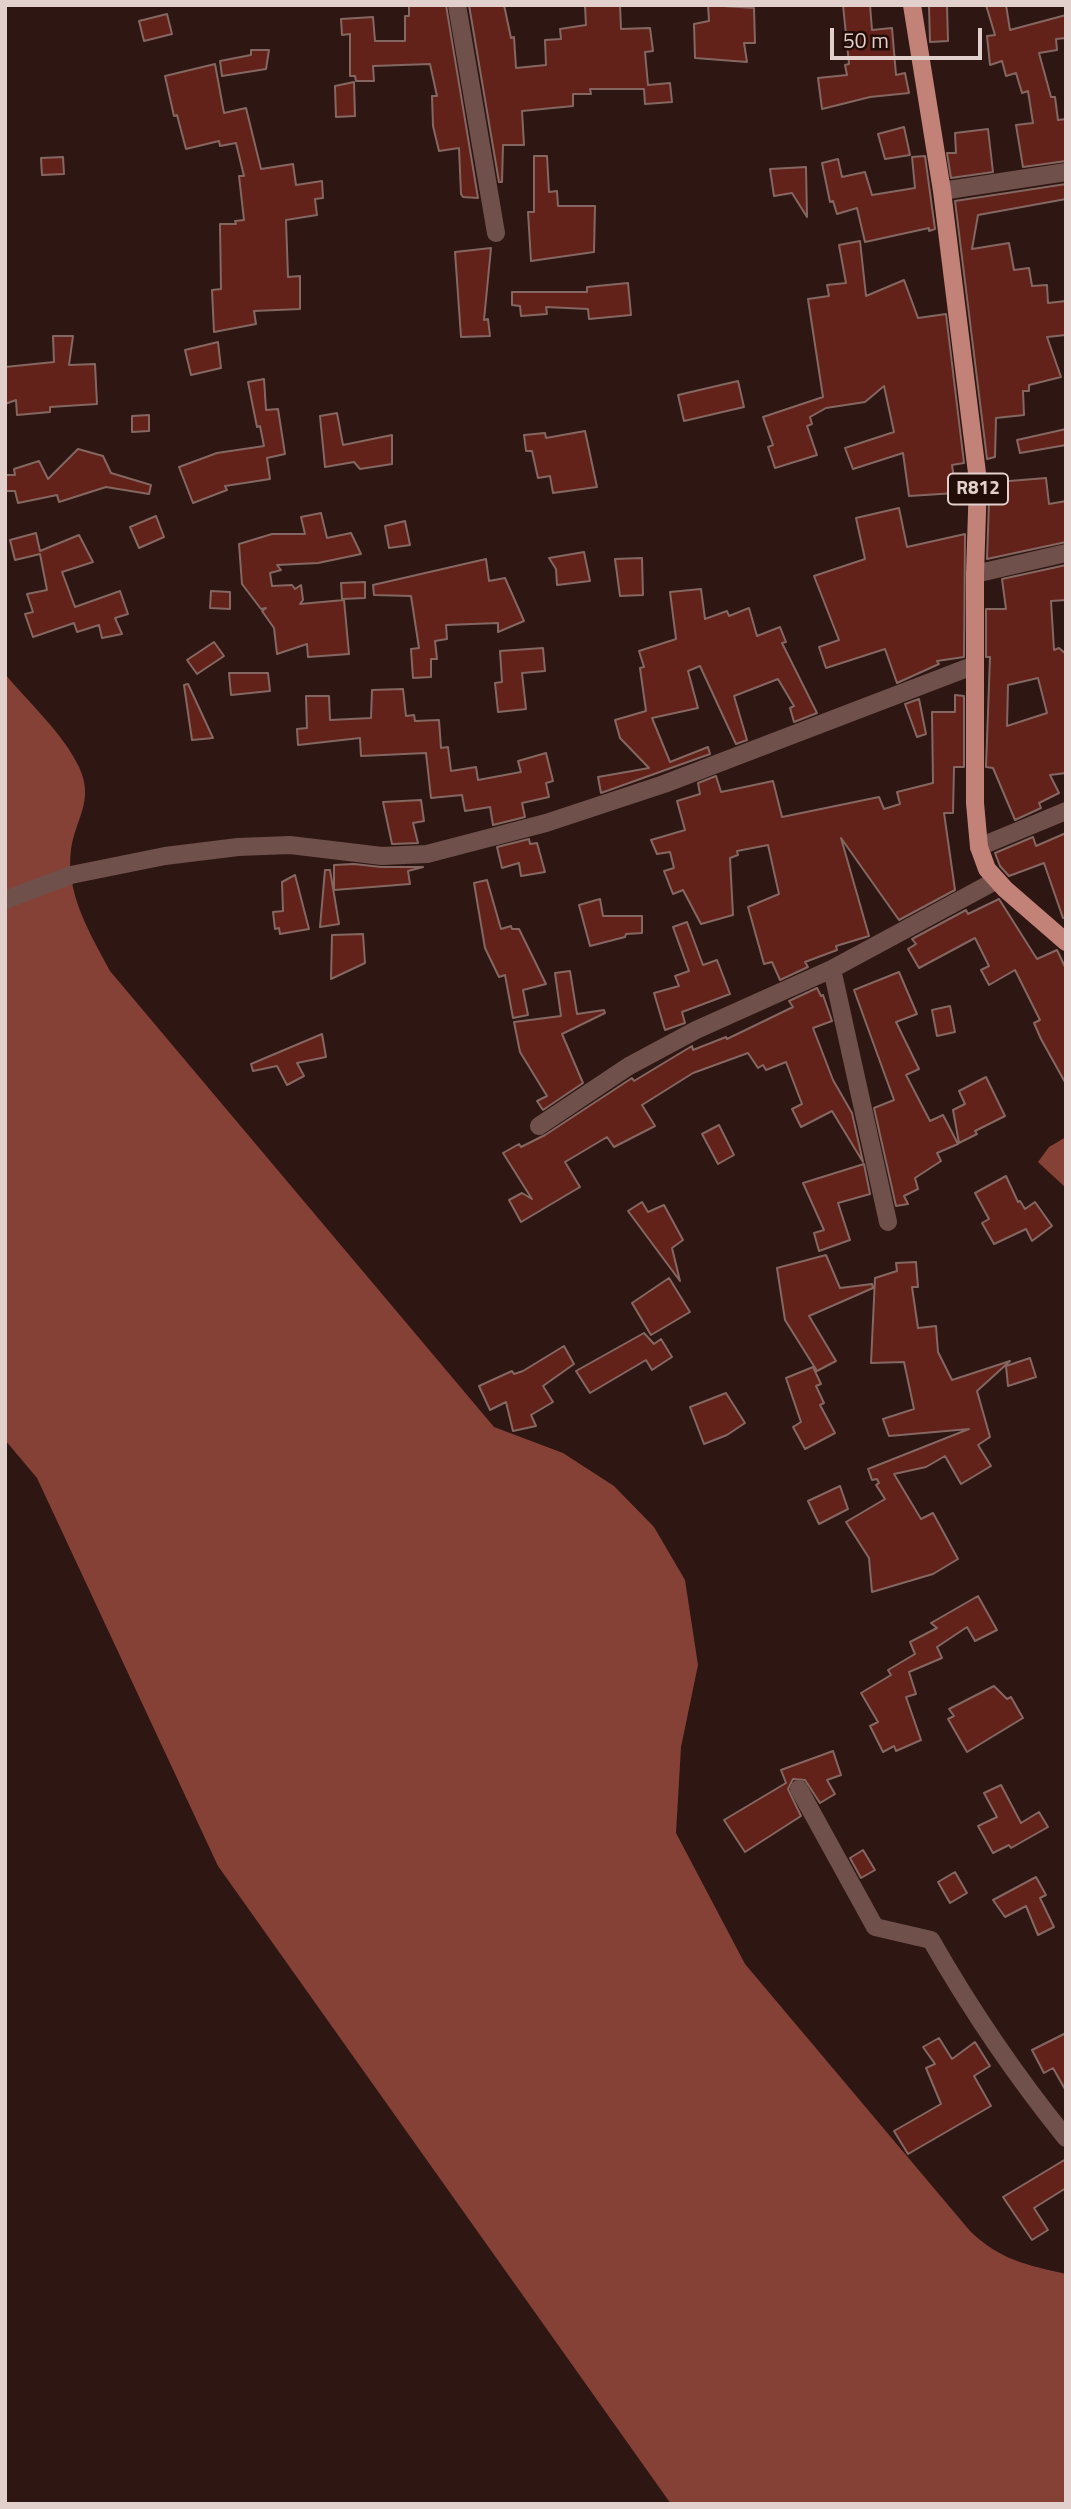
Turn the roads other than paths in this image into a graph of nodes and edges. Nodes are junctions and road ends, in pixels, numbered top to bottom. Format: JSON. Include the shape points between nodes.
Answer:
{"nodes":[{"id":1,"x":457,"y":5,"type":"edge"},
{"id":2,"x":912,"y":5,"type":"edge"},
{"id":3,"x":1066,"y":172,"type":"edge"},
{"id":4,"x":942,"y":191,"type":"junction"},
{"id":5,"x":496,"y":233,"type":"dead end"},
{"id":6,"x":1066,"y":553,"type":"edge"},
{"id":7,"x":975,"y":574,"type":"junction"},
{"id":8,"x":975,"y":665,"type":"junction"},
{"id":9,"x":1066,"y":811,"type":"edge"},
{"id":10,"x":979,"y":847,"type":"junction"},
{"id":11,"x":997,"y":880,"type":"junction"},
{"id":12,"x":5,"y":900,"type":"edge"},
{"id":13,"x":1066,"y":942,"type":"edge"},
{"id":14,"x":832,"y":969,"type":"junction"},
{"id":15,"x":539,"y":1126,"type":"dead end"},
{"id":16,"x":888,"y":1222,"type":"dead end"},
{"id":17,"x":799,"y":1789,"type":"dead end"},
{"id":18,"x":1066,"y":2138,"type":"edge"}],
"edges":[{"from":1,"to":5,"type":"street"},
{"from":2,"to":4,"type":"main road","number":"R812"},
{"from":3,"to":4,"type":"street"},
{"from":4,"to":7,"type":"main road","number":"R812","via":[[978,481]]},
{"from":6,"to":7,"type":"street"},
{"from":7,"to":8,"type":"main road","number":"R812"},
{"from":8,"to":10,"type":"main road","number":"R812"},
{"from":8,"to":12,"type":"street","via":[[664,784],[545,824],[427,854],[382,856],[290,845],[238,847],[71,875]]},
{"from":9,"to":10,"type":"street"},
{"from":10,"to":11,"type":"main road","number":"R812","via":[[987,869]]},
{"from":11,"to":13,"type":"main road","number":"R812"},
{"from":11,"to":14,"type":"street"},
{"from":14,"to":15,"type":"street","via":[[696,1030],[629,1066]]},
{"from":14,"to":16,"type":"street"},
{"from":17,"to":18,"type":"street","via":[[875,1927],[931,1940],[1019,2080]]}]}
